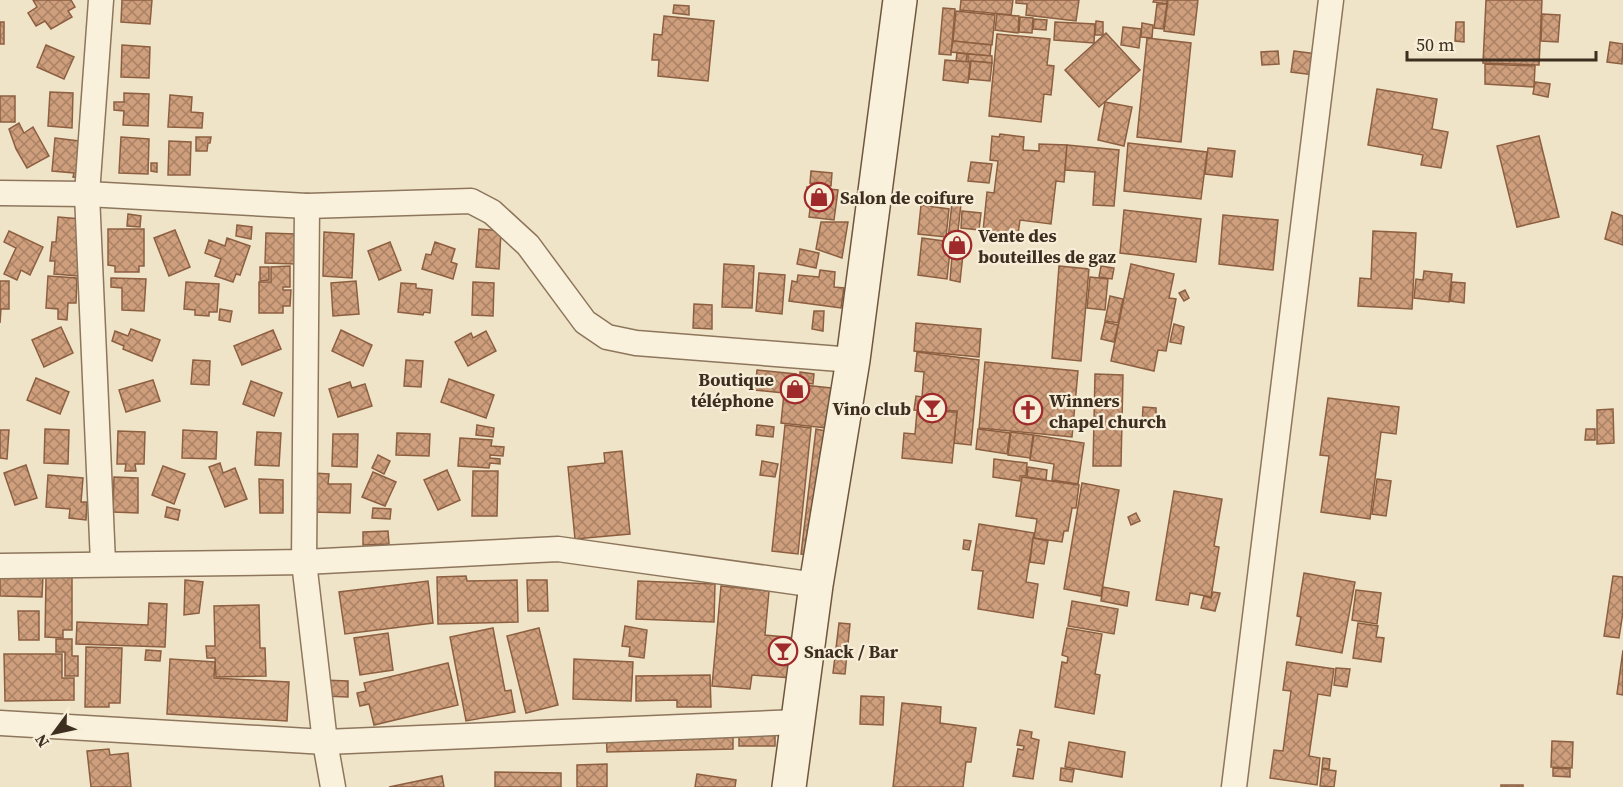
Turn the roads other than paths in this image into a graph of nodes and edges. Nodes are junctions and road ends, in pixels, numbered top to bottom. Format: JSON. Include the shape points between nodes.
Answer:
{"nodes":[{"id":1,"x":101,"y":0,"type":"edge"},
{"id":2,"x":900,"y":0,"type":"edge"},
{"id":3,"x":1331,"y":0,"type":"edge"},
{"id":4,"x":0,"y":193,"type":"edge"},
{"id":5,"x":87,"y":194,"type":"junction"},
{"id":6,"x":307,"y":206,"type":"junction"},
{"id":7,"x":853,"y":360,"type":"junction"},
{"id":8,"x":304,"y":562,"type":"junction"},
{"id":9,"x":103,"y":563,"type":"junction"},
{"id":10,"x":0,"y":566,"type":"edge"},
{"id":11,"x":816,"y":585,"type":"junction"},
{"id":12,"x":797,"y":722,"type":"junction"},
{"id":13,"x":0,"y":723,"type":"edge"},
{"id":14,"x":325,"y":742,"type":"junction"},
{"id":15,"x":333,"y":787,"type":"edge"},
{"id":16,"x":789,"y":787,"type":"edge"},
{"id":17,"x":1234,"y":787,"type":"edge"}],
"edges":[{"from":1,"to":5,"type":"street"},
{"from":2,"to":7,"type":"street"},
{"from":3,"to":17,"type":"street"},
{"from":4,"to":5,"type":"street"},
{"from":5,"to":6,"type":"street"},
{"from":5,"to":9,"type":"street"},
{"from":6,"to":7,"type":"street","via":[[471,201],[492,212],[528,245],[585,322],[607,337],[636,343]]},
{"from":6,"to":8,"type":"street"},
{"from":7,"to":11,"type":"street"},
{"from":8,"to":9,"type":"street"},
{"from":8,"to":11,"type":"street","via":[[558,549]]},
{"from":8,"to":14,"type":"street"},
{"from":9,"to":10,"type":"street"},
{"from":11,"to":12,"type":"street"},
{"from":12,"to":14,"type":"street"},
{"from":12,"to":16,"type":"street"},
{"from":13,"to":14,"type":"street"},
{"from":14,"to":15,"type":"street"}]}
